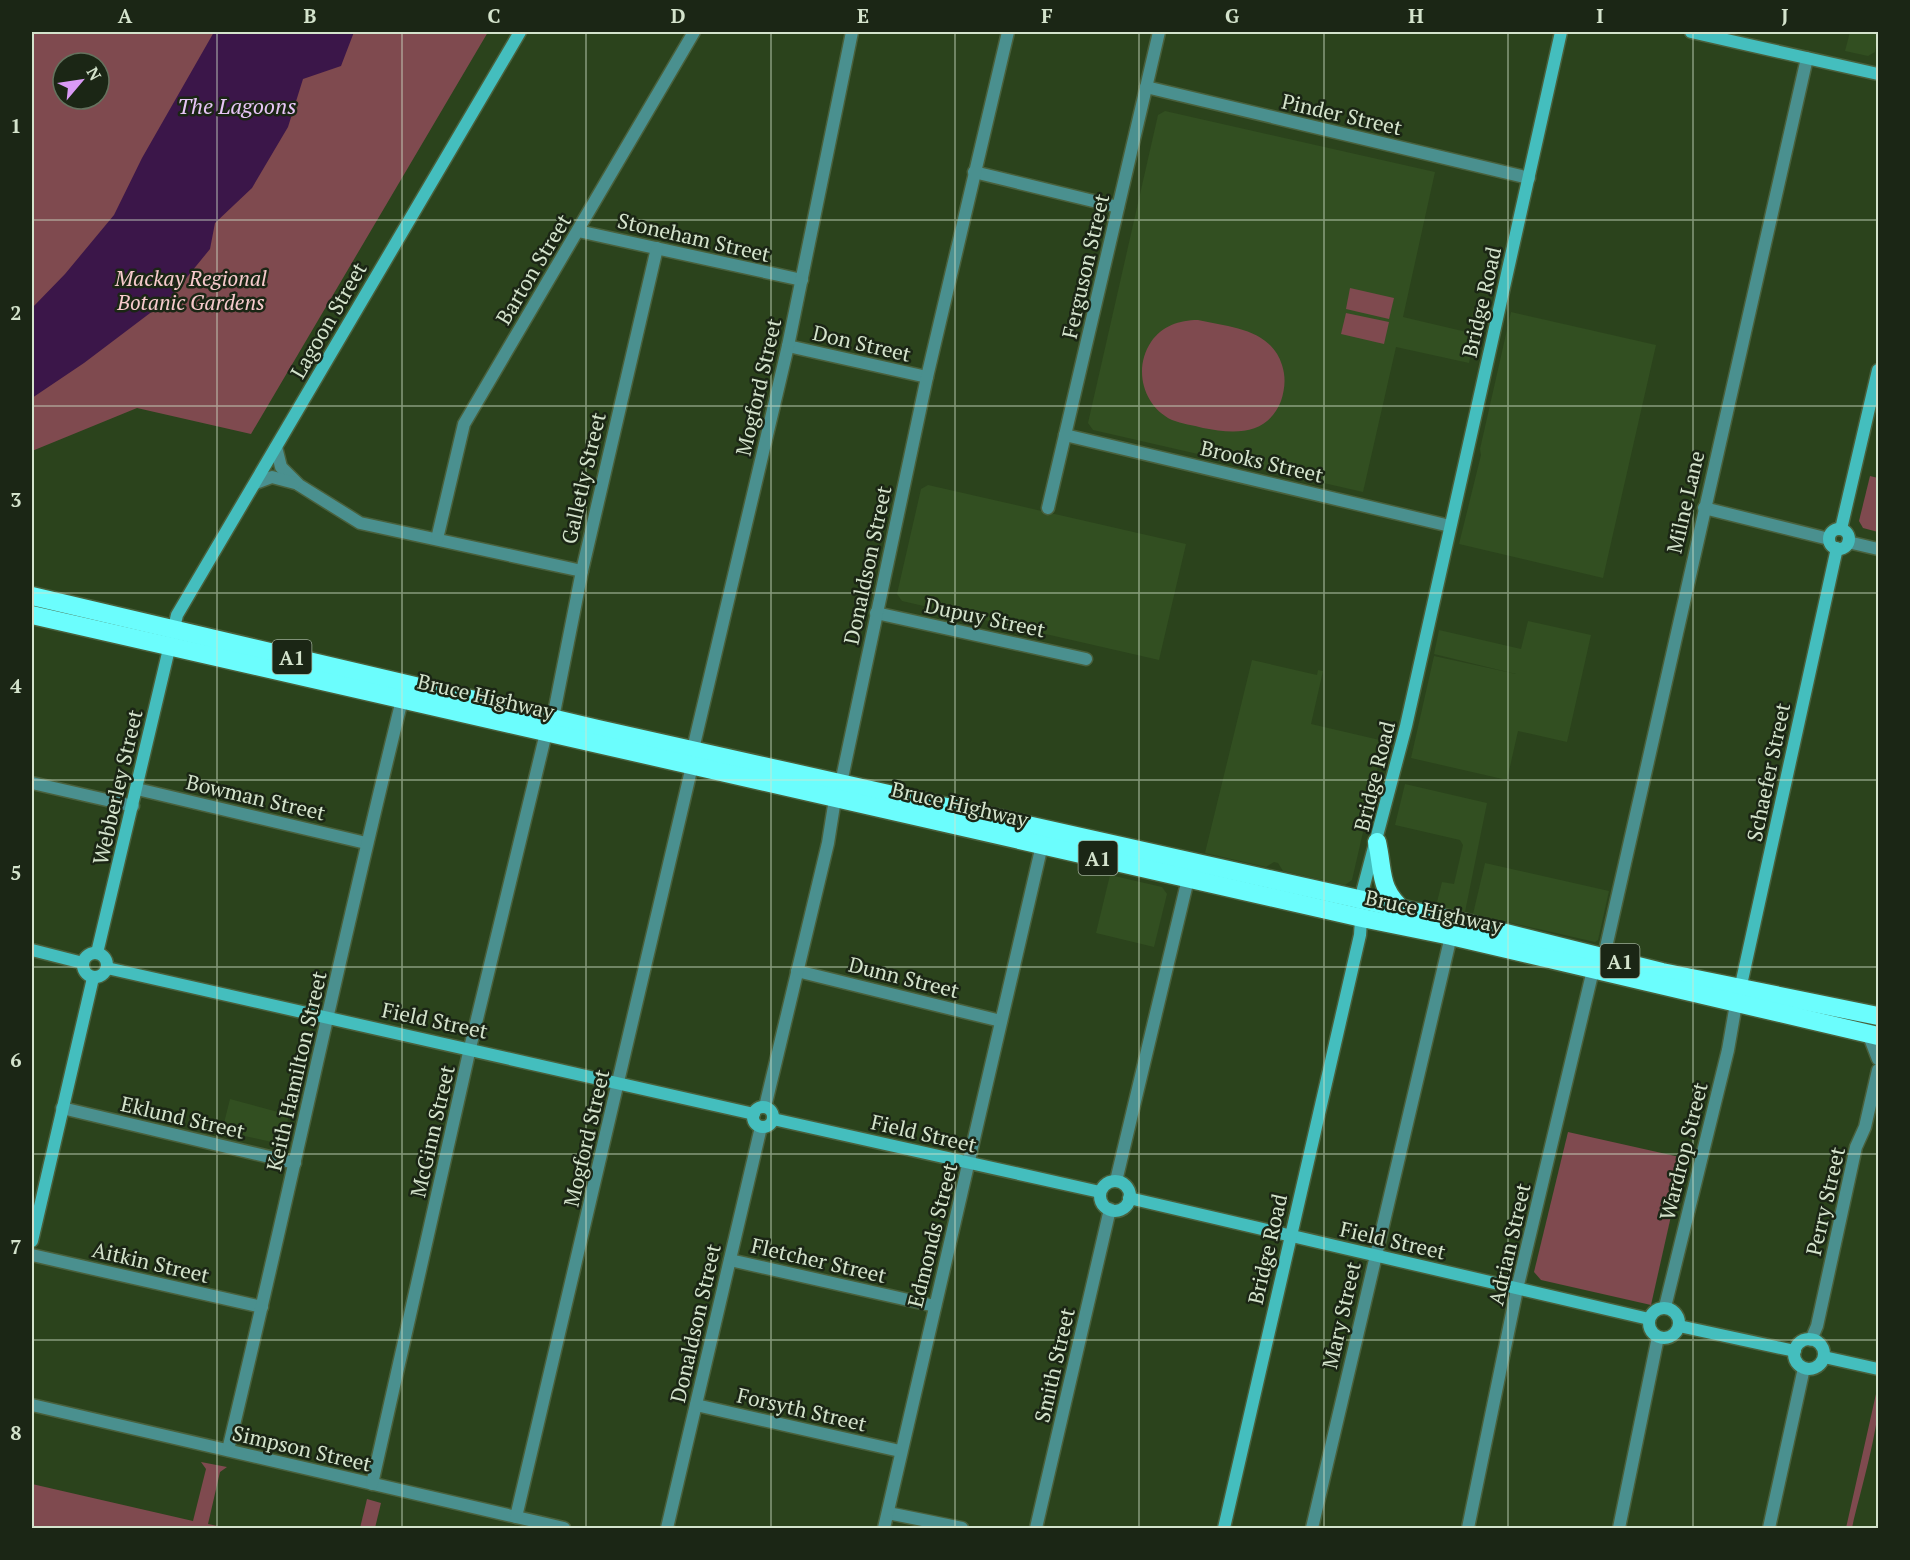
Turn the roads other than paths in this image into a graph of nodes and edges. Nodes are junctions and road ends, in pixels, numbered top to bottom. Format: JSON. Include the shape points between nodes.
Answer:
{"nodes":[{"id":1,"x":520,"y":32,"type":"edge"},
{"id":2,"x":694,"y":32,"type":"edge"},
{"id":3,"x":852,"y":32,"type":"edge"},
{"id":4,"x":1008,"y":32,"type":"edge"},
{"id":5,"x":1159,"y":32,"type":"edge"},
{"id":6,"x":1561,"y":32,"type":"edge"},
{"id":7,"x":1691,"y":32,"type":"edge"},
{"id":8,"x":1807,"y":58,"type":"junction"},
{"id":9,"x":1878,"y":74,"type":"edge"},
{"id":10,"x":1146,"y":87,"type":"junction"},
{"id":11,"x":974,"y":172,"type":"junction"},
{"id":12,"x":1529,"y":178,"type":"junction"},
{"id":13,"x":1118,"y":207,"type":"junction"},
{"id":14,"x":578,"y":231,"type":"junction"},
{"id":15,"x":657,"y":248,"type":"junction"},
{"id":16,"x":802,"y":280,"type":"junction"},
{"id":17,"x":788,"y":346,"type":"junction"},
{"id":18,"x":1878,"y":370,"type":"edge"},
{"id":19,"x":927,"y":377,"type":"junction"},
{"id":20,"x":1065,"y":435,"type":"junction"},
{"id":21,"x":276,"y":447,"type":"junction"},
{"id":22,"x":256,"y":483,"type":"junction"},
{"id":23,"x":299,"y":485,"type":"junction"},
{"id":24,"x":1048,"y":508,"type":"dead end"},
{"id":25,"x":1704,"y":508,"type":"junction"},
{"id":26,"x":1450,"y":526,"type":"junction"},
{"id":27,"x":437,"y":539,"type":"junction"},
{"id":28,"x":1838,"y":543,"type":"junction"},
{"id":29,"x":1878,"y":549,"type":"edge"},
{"id":30,"x":582,"y":571,"type":"junction"},
{"id":31,"x":32,"y":596,"type":"edge"},
{"id":32,"x":876,"y":613,"type":"junction"},
{"id":33,"x":32,"y":615,"type":"edge"},
{"id":34,"x":172,"y":628,"type":"junction"},
{"id":35,"x":168,"y":647,"type":"junction"},
{"id":36,"x":1086,"y":658,"type":"dead end"},
{"id":37,"x":402,"y":700,"type":"junction"},
{"id":38,"x":550,"y":725,"type":"junction"},
{"id":39,"x":693,"y":758,"type":"junction"},
{"id":40,"x":32,"y":783,"type":"edge"},
{"id":41,"x":137,"y":789,"type":"junction"},
{"id":42,"x":838,"y":791,"type":"junction"},
{"id":43,"x":133,"y":806,"type":"junction"},
{"id":44,"x":366,"y":843,"type":"junction"},
{"id":45,"x":1377,"y":843,"type":"junction"},
{"id":46,"x":1042,"y":845,"type":"junction"},
{"id":47,"x":1188,"y":879,"type":"junction"},
{"id":48,"x":1362,"y":910,"type":"junction"},
{"id":49,"x":1406,"y":912,"type":"junction"},
{"id":50,"x":1451,"y":936,"type":"junction"},
{"id":51,"x":32,"y":950,"type":"edge"},
{"id":52,"x":97,"y":953,"type":"junction"},
{"id":53,"x":83,"y":963,"type":"junction"},
{"id":54,"x":1599,"y":963,"type":"junction"},
{"id":55,"x":107,"y":968,"type":"junction"},
{"id":56,"x":797,"y":971,"type":"junction"},
{"id":57,"x":93,"y":978,"type":"junction"},
{"id":58,"x":1738,"y":996,"type":"junction"},
{"id":59,"x":1878,"y":1016,"type":"edge"},
{"id":60,"x":328,"y":1017,"type":"junction"},
{"id":61,"x":1000,"y":1022,"type":"junction"},
{"id":62,"x":1873,"y":1034,"type":"edge"},
{"id":63,"x":470,"y":1048,"type":"junction"},
{"id":64,"x":1878,"y":1059,"type":"edge"},
{"id":65,"x":1878,"y":1070,"type":"edge"},
{"id":66,"x":619,"y":1083,"type":"junction"},
{"id":67,"x":765,"y":1107,"type":"junction"},
{"id":68,"x":63,"y":1108,"type":"junction"},
{"id":69,"x":754,"y":1114,"type":"junction"},
{"id":70,"x":773,"y":1119,"type":"junction"},
{"id":71,"x":761,"y":1127,"type":"junction"},
{"id":72,"x":295,"y":1163,"type":"junction"},
{"id":73,"x":970,"y":1163,"type":"junction"},
{"id":74,"x":1116,"y":1181,"type":"junction"},
{"id":75,"x":1101,"y":1192,"type":"junction"},
{"id":76,"x":1129,"y":1198,"type":"junction"},
{"id":77,"x":1110,"y":1209,"type":"junction"},
{"id":78,"x":1290,"y":1236,"type":"junction"},
{"id":79,"x":32,"y":1241,"type":"edge"},
{"id":80,"x":32,"y":1255,"type":"edge"},
{"id":81,"x":1375,"y":1255,"type":"junction"},
{"id":82,"x":730,"y":1260,"type":"junction"},
{"id":83,"x":1517,"y":1289,"type":"junction"},
{"id":84,"x":935,"y":1306,"type":"junction"},
{"id":85,"x":262,"y":1307,"type":"junction"},
{"id":86,"x":1665,"y":1307,"type":"junction"},
{"id":87,"x":1649,"y":1319,"type":"junction"},
{"id":88,"x":1679,"y":1326,"type":"junction"},
{"id":89,"x":1658,"y":1338,"type":"junction"},
{"id":90,"x":1810,"y":1340,"type":"junction"},
{"id":91,"x":1795,"y":1351,"type":"junction"},
{"id":92,"x":1824,"y":1357,"type":"junction"},
{"id":93,"x":1804,"y":1368,"type":"junction"},
{"id":94,"x":1878,"y":1369,"type":"edge"},
{"id":95,"x":32,"y":1405,"type":"edge"},
{"id":96,"x":696,"y":1405,"type":"junction"},
{"id":97,"x":228,"y":1450,"type":"junction"},
{"id":98,"x":900,"y":1451,"type":"junction"},
{"id":99,"x":372,"y":1484,"type":"junction"},
{"id":100,"x":888,"y":1513,"type":"junction"},
{"id":101,"x":516,"y":1517,"type":"junction"},
{"id":102,"x":564,"y":1528,"type":"edge"},
{"id":103,"x":667,"y":1528,"type":"edge"},
{"id":104,"x":884,"y":1528,"type":"edge"},
{"id":105,"x":962,"y":1528,"type":"edge"},
{"id":106,"x":1036,"y":1528,"type":"edge"},
{"id":107,"x":1224,"y":1528,"type":"edge"},
{"id":108,"x":1312,"y":1528,"type":"edge"},
{"id":109,"x":1468,"y":1528,"type":"edge"},
{"id":110,"x":1619,"y":1528,"type":"edge"},
{"id":111,"x":1769,"y":1528,"type":"edge"}],
"edges":[{"from":1,"to":21,"type":"street","name":"Lagoon Street"},
{"from":2,"to":14,"type":"street","name":"Barton Street"},
{"from":3,"to":16,"type":"street","name":"Mogford Street"},
{"from":4,"to":11,"type":"street","name":"Donaldson Street"},
{"from":5,"to":10,"type":"street","name":"Ferguson Street"},
{"from":6,"to":12,"type":"street","name":"Bridge Road"},
{"from":7,"to":8,"type":"street"},
{"from":8,"to":9,"type":"street"},
{"from":8,"to":25,"type":"street","name":"Milne Lane"},
{"from":10,"to":12,"type":"street","name":"Pinder Street"},
{"from":10,"to":13,"type":"street","name":"Ferguson Street"},
{"from":11,"to":13,"type":"street"},
{"from":11,"to":19,"type":"street","name":"Donaldson Street"},
{"from":12,"to":26,"type":"street","name":"Bridge Road"},
{"from":13,"to":20,"type":"street","name":"Ferguson Street"},
{"from":14,"to":15,"type":"street","name":"Stoneham Street"},
{"from":14,"to":27,"type":"street","name":"Barton Street","via":[[464,424]]},
{"from":15,"to":16,"type":"street","name":"Stoneham Street"},
{"from":15,"to":30,"type":"street","name":"Galletly Street"},
{"from":16,"to":17,"type":"street","name":"Mogford Street"},
{"from":17,"to":19,"type":"street","name":"Don Street"},
{"from":17,"to":39,"type":"street","name":"Mogford Street"},
{"from":18,"to":28,"type":"street","via":[[1841,530],[1846,533]]},
{"from":19,"to":32,"type":"street","name":"Donaldson Street"},
{"from":20,"to":24,"type":"street","name":"Ferguson Street"},
{"from":20,"to":26,"type":"street","name":"Brooks Street"},
{"from":21,"to":22,"type":"street","name":"Lagoon Street"},
{"from":21,"to":23,"type":"street","via":[[281,467]]},
{"from":22,"to":23,"type":"street","via":[[277,478]]},
{"from":22,"to":34,"type":"street","name":"Lagoon Street"},
{"from":23,"to":27,"type":"street","via":[[360,523]]},
{"from":25,"to":28,"type":"street"},
{"from":25,"to":54,"type":"street","name":"Milne Lane"},
{"from":26,"to":45,"type":"street","name":"Bridge Road"},
{"from":27,"to":30,"type":"street"},
{"from":28,"to":29,"type":"street"},
{"from":28,"to":58,"type":"street","name":"Schaefer Street"},
{"from":30,"to":38,"type":"street","name":"Galletly Street"},
{"from":31,"to":34,"type":"highway","name":"Bruce Highway","number":"A1"},
{"from":32,"to":36,"type":"street","name":"Dupuy Street"},
{"from":32,"to":42,"type":"street","name":"Donaldson Street"},
{"from":33,"to":35,"type":"highway","name":"Bruce Highway","number":"A1"},
{"from":34,"to":35,"type":"street","name":"Webberley Street"},
{"from":34,"to":38,"type":"highway","name":"Bruce Highway","number":"A1"},
{"from":35,"to":37,"type":"highway","name":"Bruce Highway","number":"A1"},
{"from":35,"to":41,"type":"street","name":"Webberley Street"},
{"from":37,"to":38,"type":"highway","name":"Bruce Highway","number":"A1"},
{"from":37,"to":44,"type":"street","name":"Keith Hamilton Street"},
{"from":38,"to":39,"type":"highway","name":"Bruce Highway","number":"A1"},
{"from":38,"to":63,"type":"street","name":"McGinn Street"},
{"from":39,"to":42,"type":"highway","name":"Bruce Highway","number":"A1"},
{"from":39,"to":66,"type":"street","name":"Mogford Street"},
{"from":40,"to":43,"type":"street"},
{"from":41,"to":43,"type":"street","name":"Webberley Street"},
{"from":41,"to":44,"type":"street","name":"Bowman Street"},
{"from":42,"to":46,"type":"highway","name":"Bruce Highway","number":"A1"},
{"from":42,"to":48,"type":"highway","name":"Bruce Highway","number":"A1"},
{"from":42,"to":56,"type":"street","name":"Donaldson Street"},
{"from":43,"to":52,"type":"street","name":"Webberley Street"},
{"from":44,"to":60,"type":"street","name":"Keith Hamilton Street"},
{"from":45,"to":48,"type":"street","name":"Bridge Road","via":[[1363,889]]},
{"from":45,"to":49,"type":"highway","via":[[1382,883],[1395,904]]},
{"from":46,"to":47,"type":"highway","name":"Bruce Highway","number":"A1"},
{"from":46,"to":61,"type":"street","name":"Edmonds Street"},
{"from":47,"to":48,"type":"highway","name":"Bruce Highway","number":"A1"},
{"from":47,"to":74,"type":"street"},
{"from":48,"to":49,"type":"highway","name":"Bruce Highway","number":"A1"},
{"from":48,"to":50,"type":"highway","name":"Bruce Highway","number":"A1"},
{"from":48,"to":78,"type":"street","name":"Bridge Road","via":[[1360,935]]},
{"from":49,"to":54,"type":"highway","name":"Bruce Highway","number":"A1"},
{"from":50,"to":54,"type":"highway","name":"Bruce Highway","number":"A1"},
{"from":50,"to":81,"type":"street","name":"Mary Street"},
{"from":51,"to":53,"type":"street"},
{"from":52,"to":53,"type":"street","via":[[90,954]]},
{"from":52,"to":55,"type":"street","via":[[104,958]]},
{"from":53,"to":57,"type":"street","via":[[84,971]]},
{"from":54,"to":58,"type":"highway","name":"Bruce Highway","number":"A1","via":[[1662,972]]},
{"from":54,"to":83,"type":"street","name":"Adrian Street"},
{"from":55,"to":57,"type":"street","via":[[101,976]]},
{"from":55,"to":60,"type":"street","name":"Field Street"},
{"from":56,"to":61,"type":"street","name":"Dunn Street"},
{"from":56,"to":67,"type":"street","name":"Donaldson Street"},
{"from":57,"to":68,"type":"street"},
{"from":58,"to":59,"type":"highway","name":"Bruce Highway","number":"A1"},
{"from":58,"to":62,"type":"highway","name":"Bruce Highway","number":"A1"},
{"from":58,"to":86,"type":"street","name":"Wardrop Street"},
{"from":60,"to":63,"type":"street","name":"Field Street"},
{"from":60,"to":72,"type":"street","name":"Keith Hamilton Street"},
{"from":61,"to":73,"type":"street","name":"Edmonds Street"},
{"from":62,"to":64,"type":"street"},
{"from":63,"to":66,"type":"street","name":"Field Street"},
{"from":63,"to":99,"type":"street","name":"McGinn Street"},
{"from":65,"to":90,"type":"street","name":"Perry Street","via":[[1865,1127],[1856,1147],[1817,1326]]},
{"from":66,"to":69,"type":"street","name":"Field Street"},
{"from":66,"to":101,"type":"street","name":"Mogford Street"},
{"from":67,"to":69,"type":"street","via":[[759,1107]]},
{"from":67,"to":70,"type":"street","via":[[771,1110]]},
{"from":68,"to":72,"type":"street","name":"Eklund Street"},
{"from":68,"to":79,"type":"street"},
{"from":69,"to":71,"type":"street","via":[[754,1122]]},
{"from":70,"to":71,"type":"street","via":[[769,1126]]},
{"from":70,"to":73,"type":"street","name":"Field Street"},
{"from":71,"to":82,"type":"street","name":"Donaldson Street"},
{"from":72,"to":85,"type":"street","name":"Keith Hamilton Street"},
{"from":73,"to":75,"type":"street","name":"Field Street"},
{"from":73,"to":84,"type":"street","name":"Edmonds Street"},
{"from":74,"to":75,"type":"street","via":[[1107,1183]]},
{"from":74,"to":76,"type":"street","via":[[1127,1188]]},
{"from":75,"to":77,"type":"street","via":[[1102,1202]]},
{"from":76,"to":77,"type":"street","via":[[1121,1209]]},
{"from":76,"to":78,"type":"street","name":"Field Street"},
{"from":77,"to":106,"type":"street","name":"Smith Street"},
{"from":78,"to":81,"type":"street","name":"Field Street"},
{"from":78,"to":107,"type":"street","name":"Bridge Road"},
{"from":80,"to":85,"type":"street","name":"Aitkin Street"},
{"from":81,"to":83,"type":"street","name":"Field Street"},
{"from":81,"to":108,"type":"street","name":"Mary Street"},
{"from":82,"to":84,"type":"street","name":"Fletcher Street"},
{"from":82,"to":96,"type":"street","name":"Donaldson Street"},
{"from":83,"to":87,"type":"street","name":"Field Street"},
{"from":83,"to":109,"type":"street","name":"Adrian Street"},
{"from":84,"to":98,"type":"street","name":"Edmonds Street"},
{"from":85,"to":97,"type":"street","name":"Keith Hamilton Street"},
{"from":86,"to":87,"type":"street"},
{"from":86,"to":88,"type":"street","via":[[1677,1315]]},
{"from":87,"to":89,"type":"street","via":[[1650,1330]]},
{"from":88,"to":89,"type":"street","via":[[1671,1337]]},
{"from":88,"to":91,"type":"street"},
{"from":89,"to":110,"type":"street"},
{"from":90,"to":91,"type":"street","via":[[1802,1342]]},
{"from":90,"to":92,"type":"street","via":[[1822,1347]]},
{"from":91,"to":93,"type":"street","via":[[1796,1361]]},
{"from":92,"to":93,"type":"street","via":[[1816,1368]]},
{"from":92,"to":94,"type":"street"},
{"from":93,"to":111,"type":"street"},
{"from":95,"to":97,"type":"street","name":"Simpson Street"},
{"from":96,"to":98,"type":"street","name":"Forsyth Street"},
{"from":96,"to":103,"type":"street","name":"Donaldson Street"},
{"from":97,"to":99,"type":"street","name":"Simpson Street"},
{"from":98,"to":100,"type":"street","name":"Edmonds Street"},
{"from":99,"to":101,"type":"street","name":"Simpson Street"},
{"from":100,"to":104,"type":"street","name":"Edmonds Street"},
{"from":100,"to":105,"type":"street"},
{"from":101,"to":102,"type":"street","name":"Simpson Street"}]}
